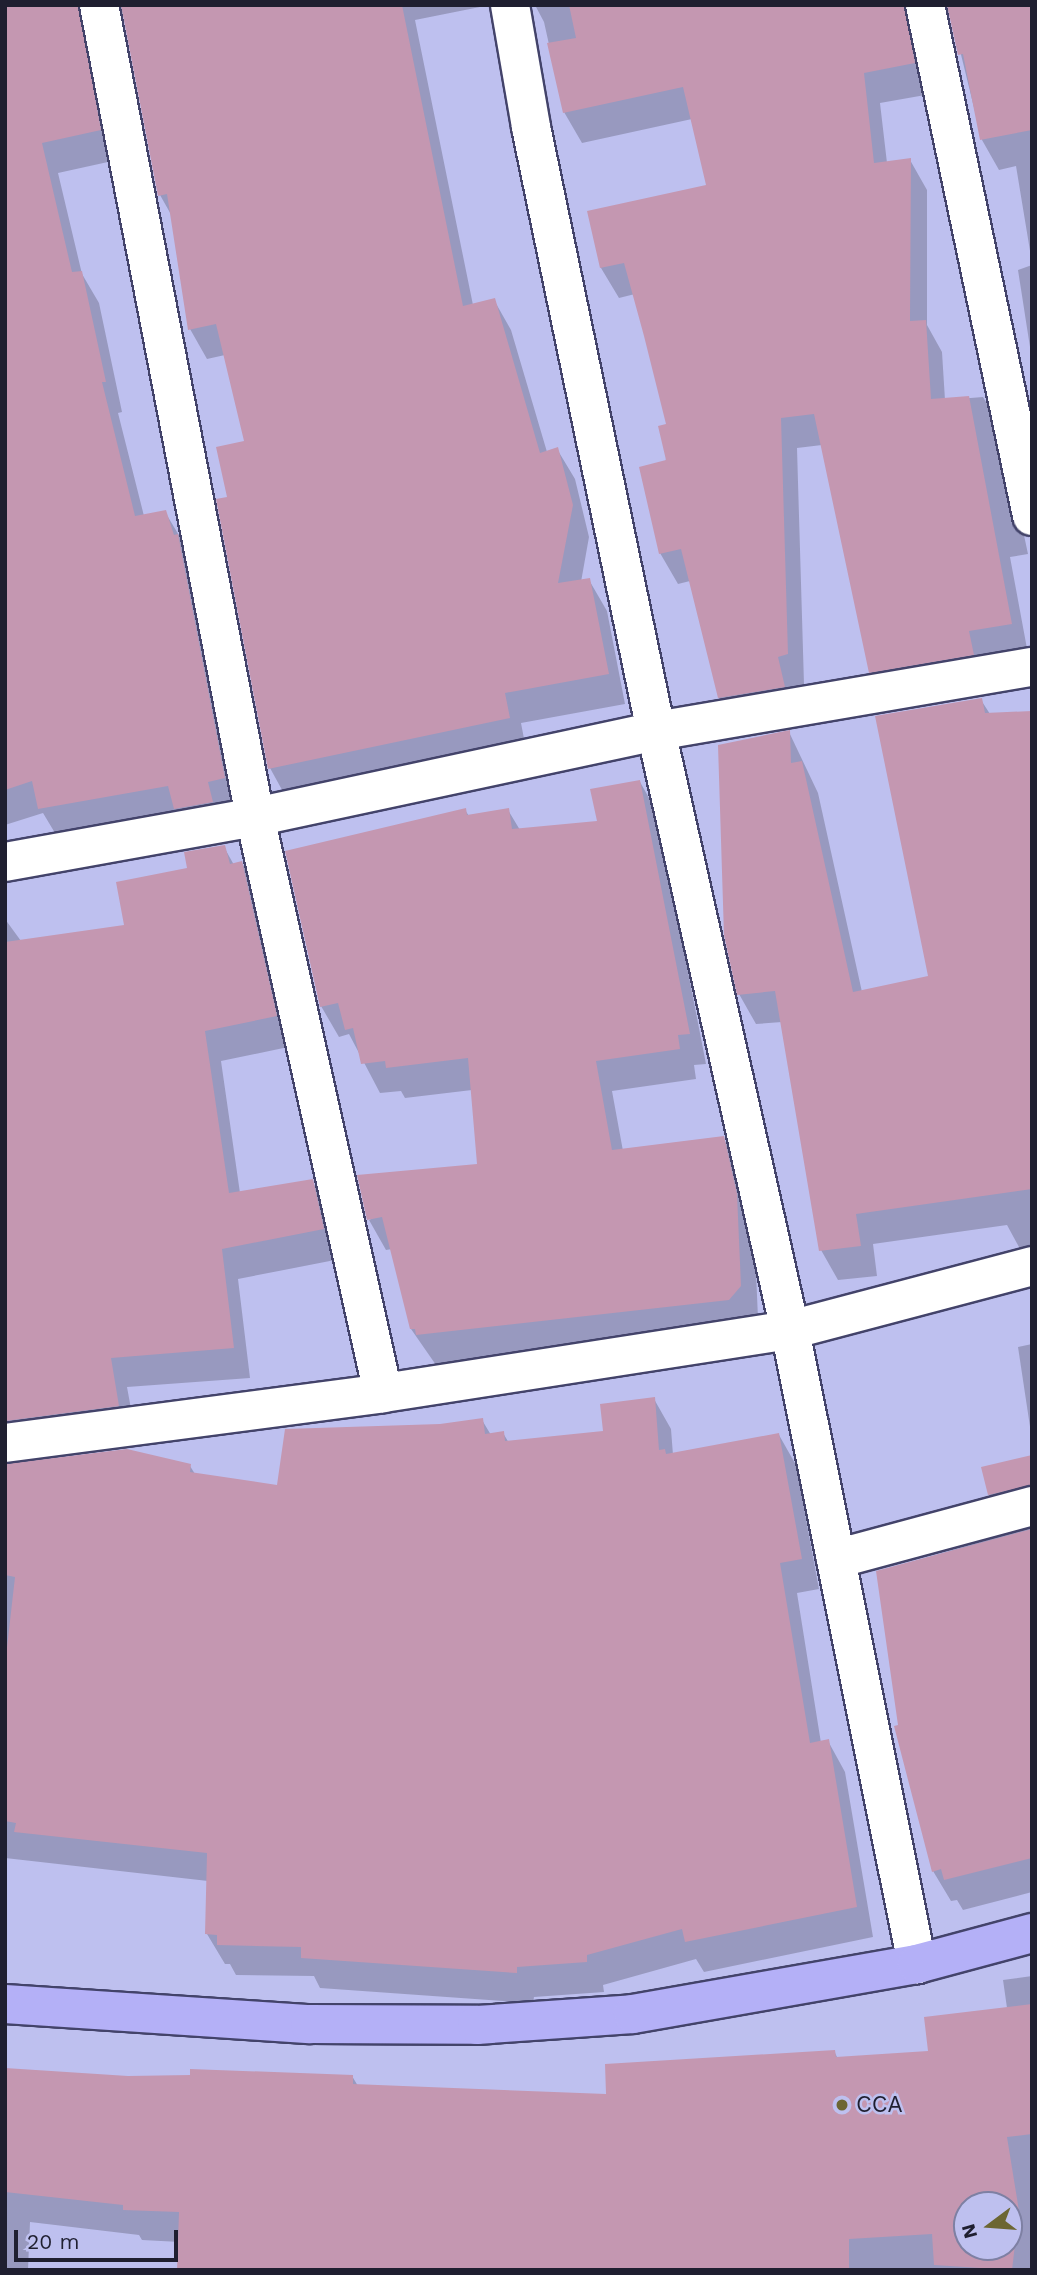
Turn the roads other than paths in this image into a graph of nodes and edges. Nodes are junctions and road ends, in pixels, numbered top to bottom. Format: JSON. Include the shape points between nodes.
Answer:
{"nodes":[{"id":1,"x":99,"y":5,"type":"edge"},
{"id":2,"x":510,"y":5,"type":"edge"},
{"id":3,"x":925,"y":5,"type":"edge"},
{"id":4,"x":1032,"y":516,"type":"edge"},
{"id":5,"x":1032,"y":667,"type":"edge"},
{"id":6,"x":656,"y":731,"type":"junction"},
{"id":7,"x":255,"y":817,"type":"junction"},
{"id":8,"x":5,"y":862,"type":"edge"},
{"id":9,"x":1032,"y":1266,"type":"edge"},
{"id":10,"x":790,"y":1330,"type":"junction"},
{"id":11,"x":383,"y":1393,"type":"junction"},
{"id":12,"x":5,"y":1443,"type":"edge"},
{"id":13,"x":1032,"y":1506,"type":"edge"},
{"id":14,"x":835,"y":1559,"type":"junction"},
{"id":15,"x":1032,"y":1933,"type":"edge"},
{"id":16,"x":916,"y":1964,"type":"junction"},
{"id":17,"x":5,"y":2004,"type":"edge"}],
"edges":[{"from":1,"to":7,"type":"street"},
{"from":2,"to":6,"type":"street"},
{"from":3,"to":4,"type":"street"},
{"from":5,"to":6,"type":"street"},
{"from":6,"to":7,"type":"street"},
{"from":6,"to":10,"type":"street"},
{"from":7,"to":8,"type":"street"},
{"from":7,"to":11,"type":"street"},
{"from":9,"to":10,"type":"street"},
{"from":10,"to":11,"type":"street"},
{"from":10,"to":14,"type":"street"},
{"from":11,"to":12,"type":"street"},
{"from":13,"to":14,"type":"street"},
{"from":14,"to":16,"type":"street"},
{"from":15,"to":16,"type":"main road"},
{"from":16,"to":17,"type":"main road","via":[[633,2014],[477,2025],[310,2024]]}]}
